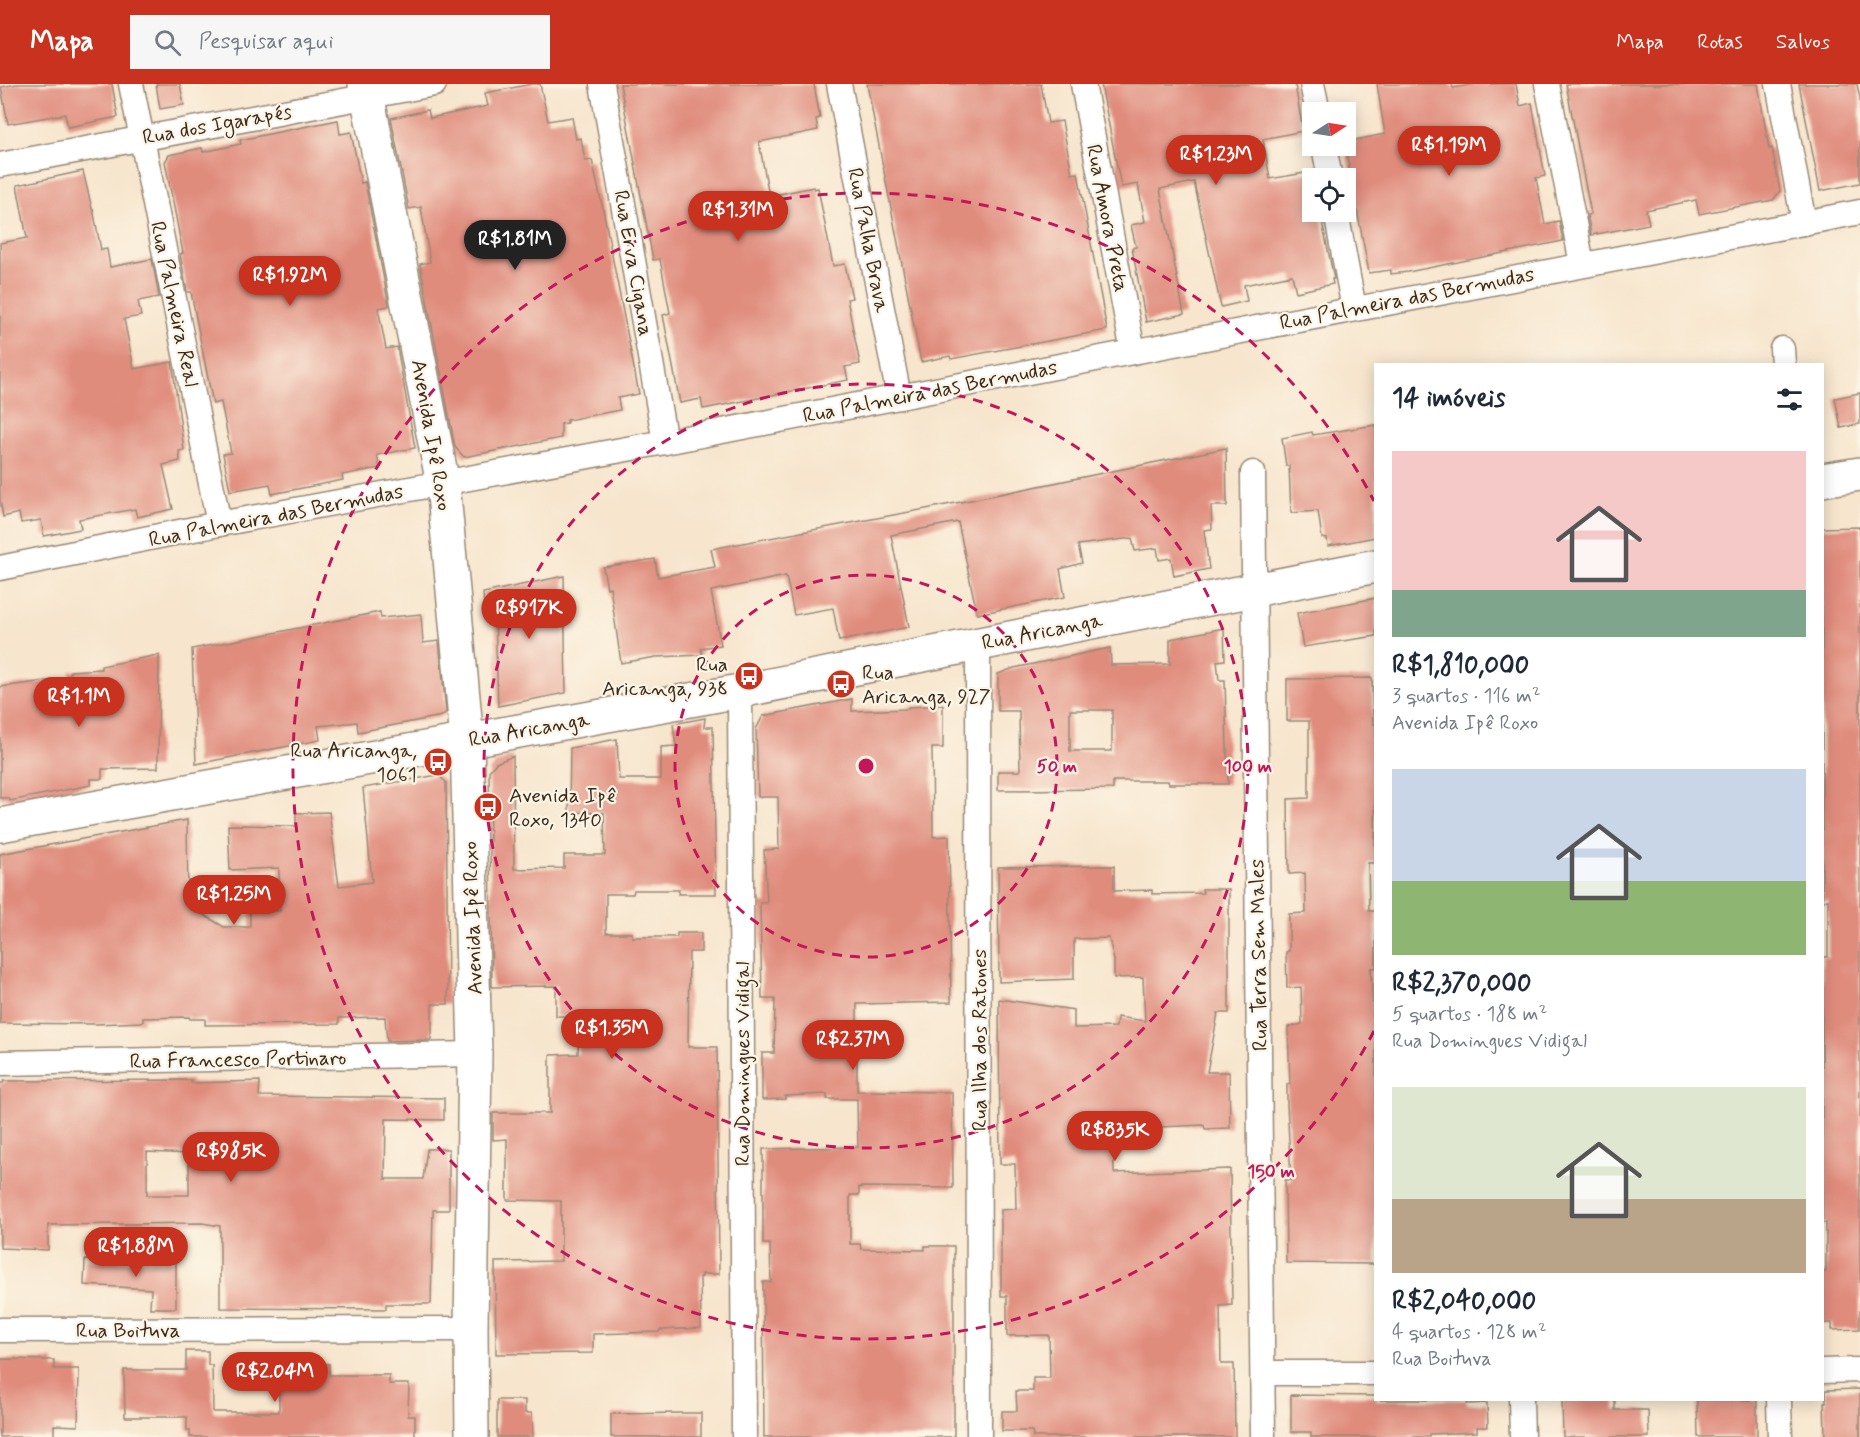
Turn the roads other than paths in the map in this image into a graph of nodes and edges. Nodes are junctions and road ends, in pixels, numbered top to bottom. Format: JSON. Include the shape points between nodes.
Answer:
{"nodes":[{"id":1,"x":131,"y":84,"type":"edge"},
{"id":2,"x":434,"y":84,"type":"edge"},
{"id":3,"x":602,"y":84,"type":"edge"},
{"id":4,"x":839,"y":84,"type":"edge"},
{"id":5,"x":1083,"y":84,"type":"edge"},
{"id":6,"x":1312,"y":84,"type":"edge"},
{"id":7,"x":1547,"y":84,"type":"edge"},
{"id":8,"x":1778,"y":84,"type":"edge"},
{"id":9,"x":367,"y":91,"type":"edge"},
{"id":10,"x":1316,"y":102,"type":"edge"},
{"id":11,"x":141,"y":138,"type":"junction"},
{"id":12,"x":0,"y":165,"type":"edge"},
{"id":13,"x":1860,"y":212,"type":"edge"},
{"id":14,"x":1338,"y":222,"type":"edge"},
{"id":15,"x":1803,"y":223,"type":"junction"},
{"id":16,"x":1582,"y":264,"type":"junction"},
{"id":17,"x":1354,"y":309,"type":"junction"},
{"id":18,"x":1133,"y":352,"type":"junction"},
{"id":19,"x":899,"y":396,"type":"junction"},
{"id":20,"x":665,"y":442,"type":"junction"},
{"id":21,"x":1253,"y":472,"type":"dead end"},
{"id":22,"x":1860,"y":474,"type":"edge"},
{"id":23,"x":1824,"y":480,"type":"edge"},
{"id":24,"x":443,"y":484,"type":"junction"},
{"id":25,"x":219,"y":524,"type":"junction"},
{"id":26,"x":1374,"y":566,"type":"edge"},
{"id":27,"x":0,"y":568,"type":"edge"},
{"id":28,"x":1255,"y":591,"type":"junction"},
{"id":29,"x":978,"y":643,"type":"junction"},
{"id":30,"x":740,"y":691,"type":"junction"},
{"id":31,"x":467,"y":740,"type":"junction"},
{"id":32,"x":0,"y":825,"type":"edge"},
{"id":33,"x":475,"y":1054,"type":"junction"},
{"id":34,"x":0,"y":1063,"type":"edge"},
{"id":35,"x":471,"y":1329,"type":"junction"},
{"id":36,"x":0,"y":1330,"type":"edge"},
{"id":37,"x":1860,"y":1370,"type":"edge"},
{"id":38,"x":1824,"y":1371,"type":"edge"},
{"id":39,"x":1263,"y":1373,"type":"junction"},
{"id":40,"x":1374,"y":1373,"type":"edge"},
{"id":41,"x":1521,"y":1401,"type":"edge"},
{"id":42,"x":1779,"y":1401,"type":"edge"},
{"id":43,"x":472,"y":1437,"type":"edge"},
{"id":44,"x":744,"y":1437,"type":"edge"},
{"id":45,"x":979,"y":1437,"type":"edge"},
{"id":46,"x":1263,"y":1437,"type":"edge"},
{"id":47,"x":1522,"y":1437,"type":"edge"},
{"id":48,"x":1780,"y":1437,"type":"edge"}],
"edges":[{"from":1,"to":11,"type":"street","name":"Rua Palmeira Real"},
{"from":2,"to":9,"type":"street","name":"Rua dos Igarapés"},
{"from":3,"to":20,"type":"street","name":"Rua Erva Cigana"},
{"from":4,"to":19,"type":"street","name":"Rua Palha Brava"},
{"from":5,"to":18,"type":"street","name":"Rua Amora Preta"},
{"from":6,"to":10,"type":"street"},
{"from":7,"to":16,"type":"street"},
{"from":8,"to":15,"type":"street"},
{"from":9,"to":11,"type":"street","name":"Rua dos Igarapés"},
{"from":9,"to":24,"type":"street","name":"Avenida Ipê Roxo"},
{"from":11,"to":12,"type":"street","name":"Rua dos Igarapés"},
{"from":11,"to":25,"type":"street","name":"Rua Palmeira Real"},
{"from":13,"to":15,"type":"street","name":"Rua Palmeira das Bermudas"},
{"from":14,"to":17,"type":"street"},
{"from":15,"to":16,"type":"street","name":"Rua Palmeira das Bermudas"},
{"from":16,"to":17,"type":"street","name":"Rua Palmeira das Bermudas"},
{"from":17,"to":18,"type":"street","name":"Rua Palmeira das Bermudas"},
{"from":18,"to":19,"type":"street","name":"Rua Palmeira das Bermudas"},
{"from":19,"to":20,"type":"street","name":"Rua Palmeira das Bermudas"},
{"from":20,"to":24,"type":"street","name":"Rua Palmeira das Bermudas"},
{"from":21,"to":28,"type":"street","name":"Rua Terra Sem Males"},
{"from":22,"to":23,"type":"street"},
{"from":24,"to":25,"type":"street","name":"Rua Palmeira das Bermudas"},
{"from":24,"to":31,"type":"street","name":"Avenida Ipê Roxo"},
{"from":25,"to":27,"type":"street","name":"Rua Palmeira das Bermudas"},
{"from":26,"to":28,"type":"street","name":"Rua Aricanga"},
{"from":28,"to":29,"type":"street","name":"Rua Aricanga"},
{"from":28,"to":39,"type":"street","name":"Rua Terra Sem Males"},
{"from":29,"to":30,"type":"street","name":"Rua Aricanga"},
{"from":29,"to":45,"type":"street","name":"Rua Ilha dos Ratones"},
{"from":30,"to":31,"type":"street","name":"Rua Aricanga"},
{"from":30,"to":44,"type":"street","name":"Rua Domingues Vidigal"},
{"from":31,"to":32,"type":"street","name":"Rua Aricanga"},
{"from":31,"to":33,"type":"street","name":"Avenida Ipê Roxo"},
{"from":33,"to":34,"type":"street","name":"Rua Francesco Portinaro"},
{"from":33,"to":35,"type":"street","name":"Avenida Ipê Roxo"},
{"from":35,"to":36,"type":"street","name":"Rua Boituva"},
{"from":35,"to":43,"type":"street","name":"Avenida Ipê Roxo"},
{"from":37,"to":38,"type":"street"},
{"from":39,"to":40,"type":"street"},
{"from":39,"to":46,"type":"street","name":"Rua Terra Sem Males"},
{"from":41,"to":47,"type":"street"},
{"from":42,"to":48,"type":"street"}]}
